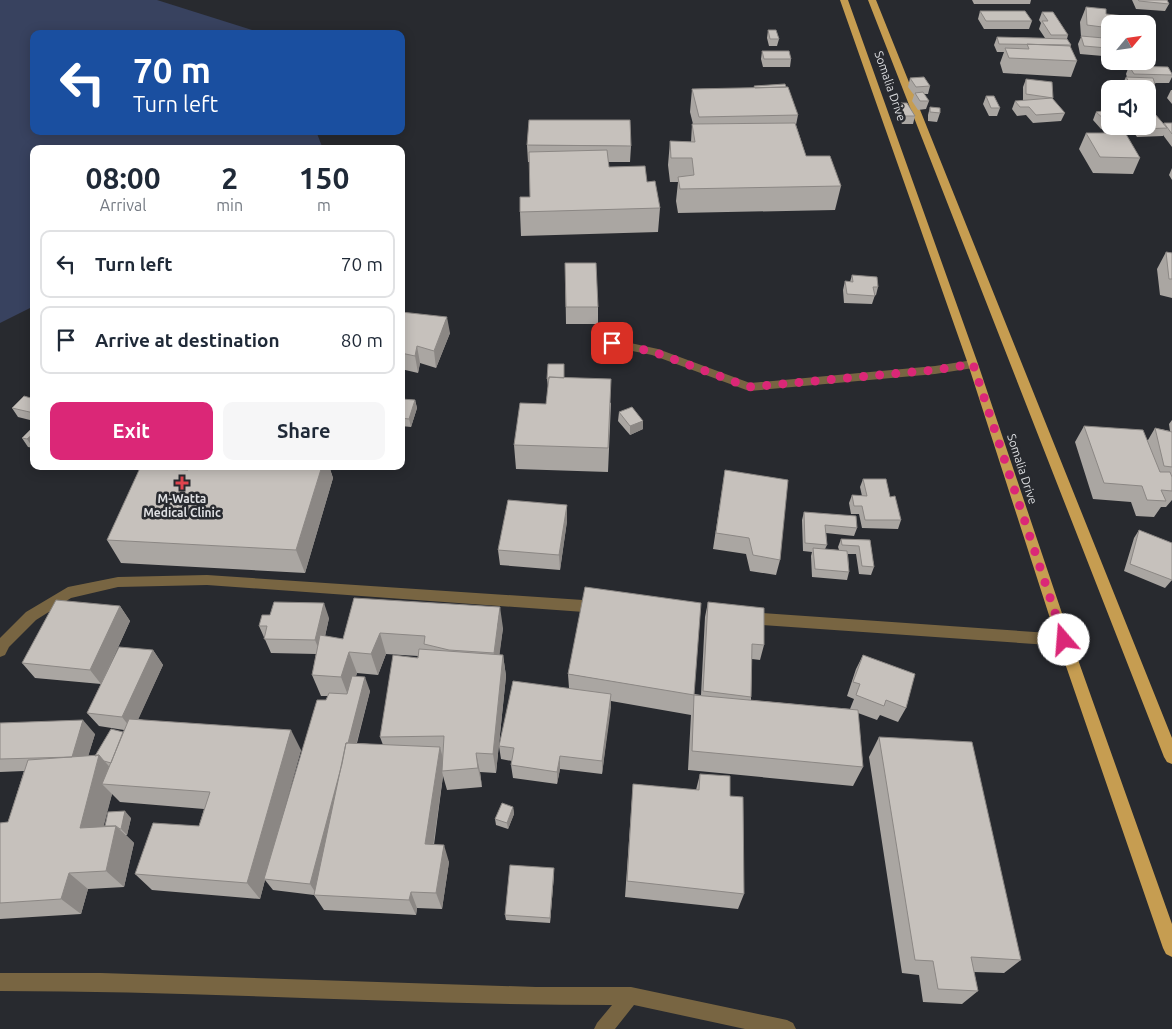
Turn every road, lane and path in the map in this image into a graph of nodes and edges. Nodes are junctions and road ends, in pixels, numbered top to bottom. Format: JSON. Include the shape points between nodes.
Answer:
{"nodes":[{"id":1,"x":844,"y":0,"type":"edge"},
{"id":2,"x":872,"y":0,"type":"edge"},
{"id":3,"x":612,"y":343,"type":"dead end"},
{"id":4,"x":973,"y":364,"type":"junction"},
{"id":5,"x":615,"y":609,"type":"edge"},
{"id":6,"x":735,"y":617,"type":"edge"},
{"id":7,"x":1064,"y":640,"type":"junction"},
{"id":8,"x":0,"y":651,"type":"edge"},
{"id":9,"x":1172,"y":757,"type":"edge"},
{"id":10,"x":1172,"y":948,"type":"edge"},
{"id":11,"x":0,"y":982,"type":"edge"},
{"id":12,"x":631,"y":996,"type":"junction"},
{"id":13,"x":603,"y":1029,"type":"edge"},
{"id":14,"x":787,"y":1029,"type":"edge"}],
"edges":[{"from":1,"to":4,"type":"main road","name":"Somalia Drive"},
{"from":2,"to":9,"type":"main road","name":"Somalia Drive"},
{"from":3,"to":4,"type":"street","via":[[654,352],[749,387]]},
{"from":4,"to":7,"type":"main road","name":"Somalia Drive"},
{"from":5,"to":8,"type":"street","via":[[207,580],[118,582],[68,592],[31,616]]},
{"from":6,"to":7,"type":"street"},
{"from":7,"to":10,"type":"main road","name":"Somalia Drive"},
{"from":11,"to":12,"type":"street","via":[[101,982],[507,996]]},
{"from":12,"to":13,"type":"street"},
{"from":12,"to":14,"type":"street"}]}
